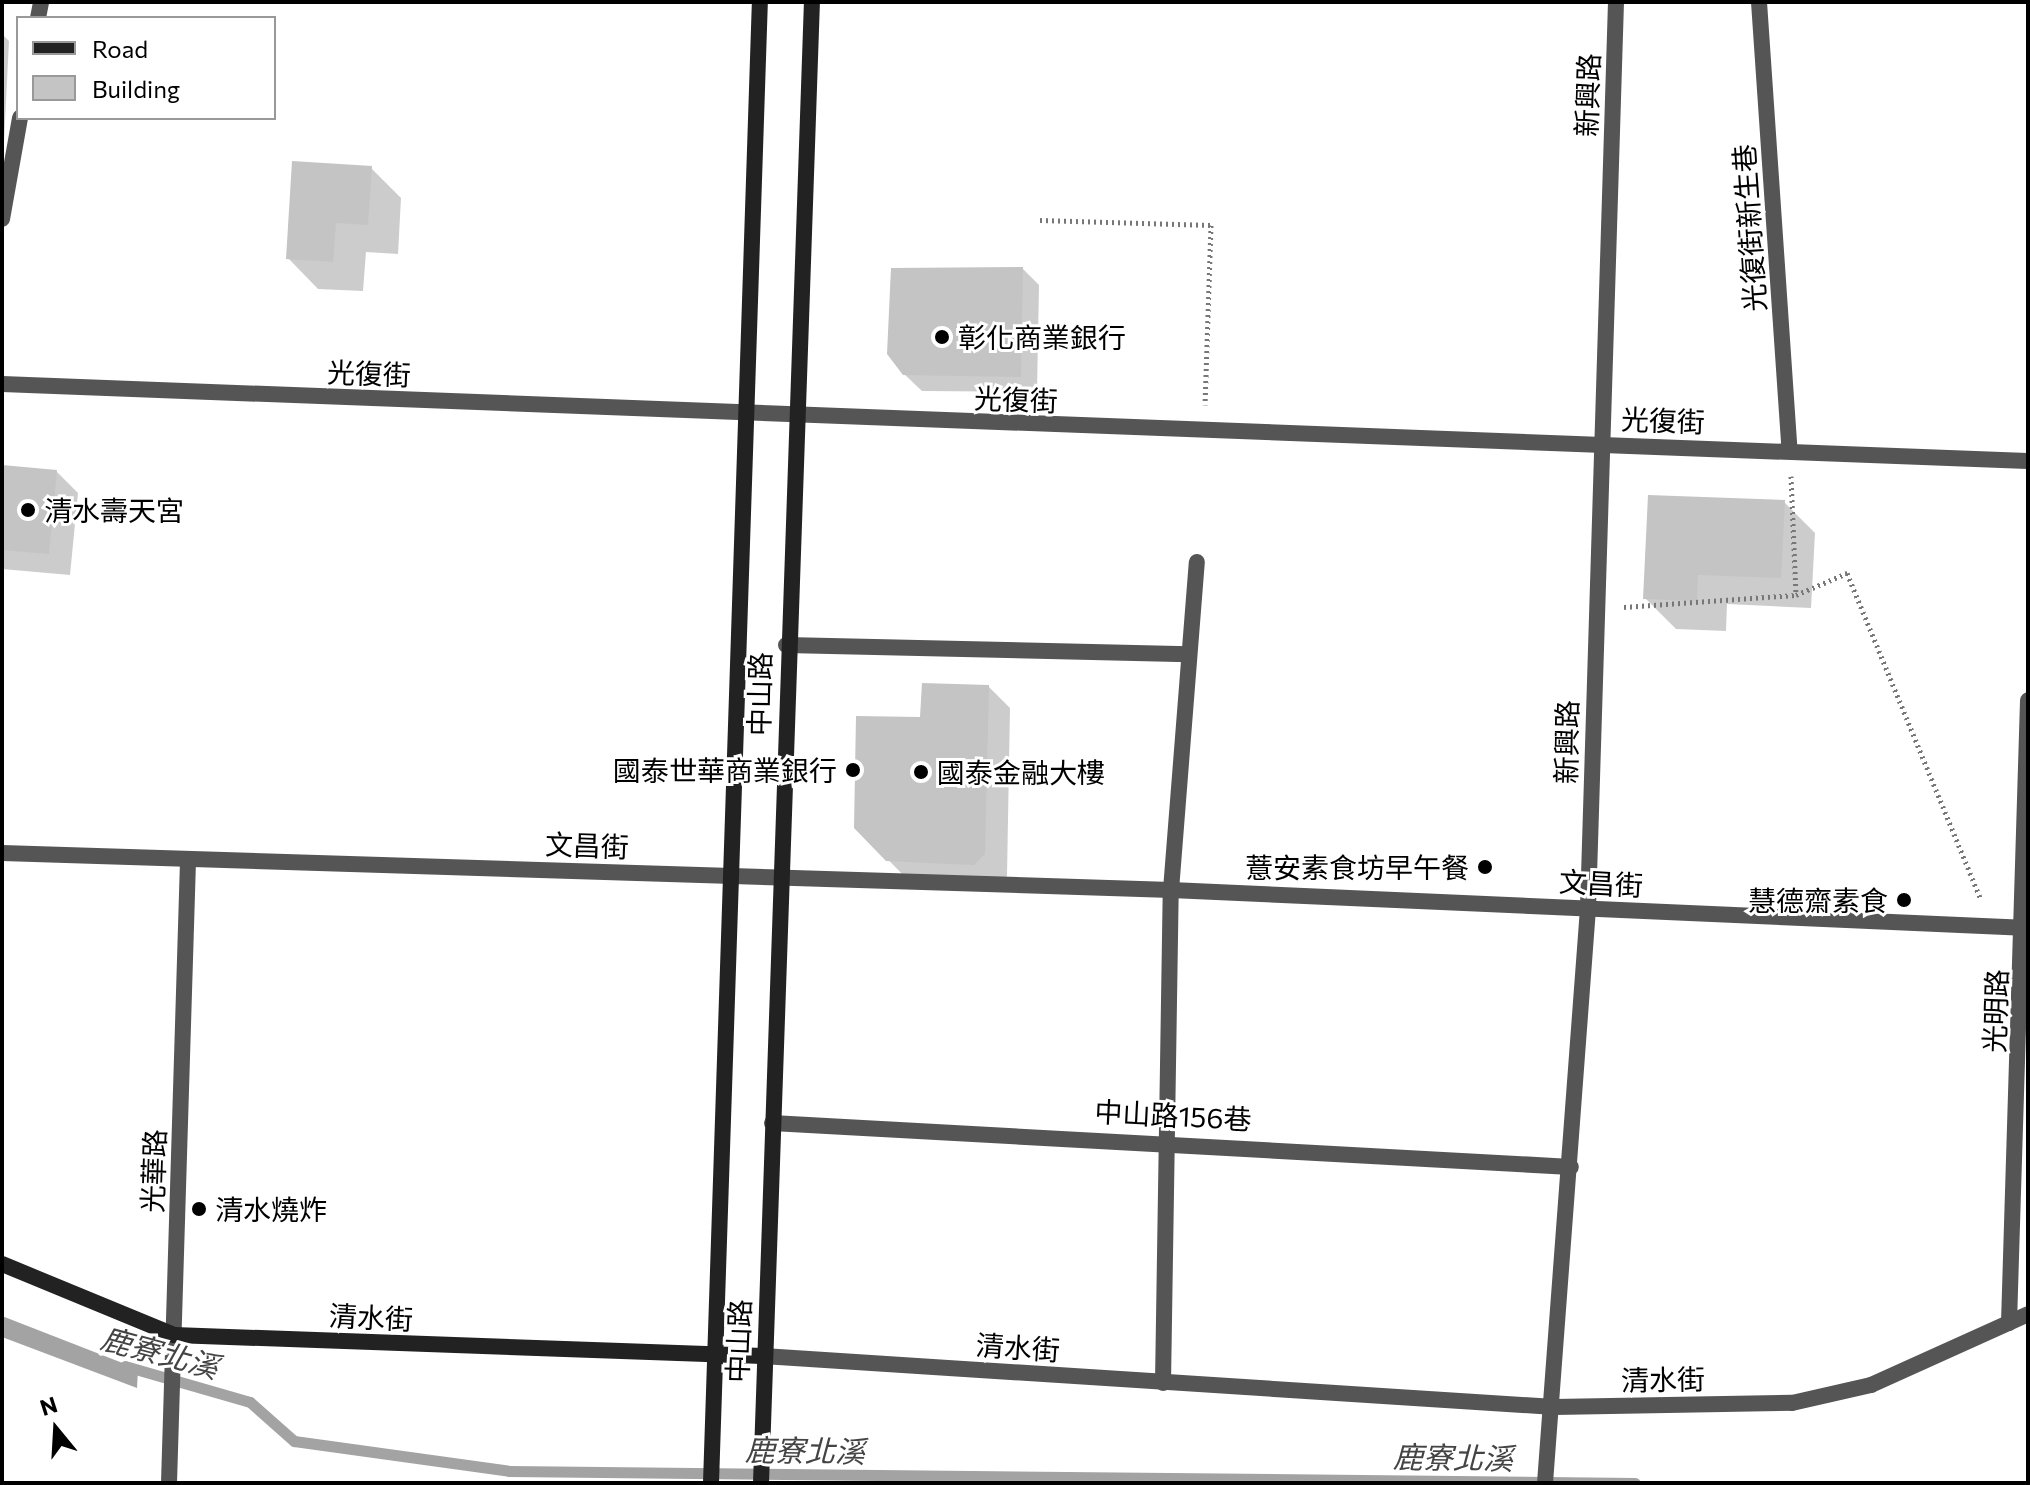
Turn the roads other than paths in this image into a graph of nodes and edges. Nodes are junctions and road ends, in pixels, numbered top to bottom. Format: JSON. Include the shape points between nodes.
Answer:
{"nodes":[{"id":1,"x":760,"y":2,"type":"edge"},
{"id":2,"x":812,"y":2,"type":"edge"},
{"id":3,"x":1616,"y":2,"type":"edge"},
{"id":4,"x":1759,"y":2,"type":"edge"},
{"id":5,"x":20,"y":120,"type":"edge"},
{"id":6,"x":2,"y":219,"type":"edge"},
{"id":7,"x":2,"y":384,"type":"edge"},
{"id":8,"x":745,"y":414,"type":"junction"},
{"id":9,"x":797,"y":418,"type":"junction"},
{"id":10,"x":1602,"y":444,"type":"junction"},
{"id":11,"x":1790,"y":451,"type":"junction"},
{"id":12,"x":2028,"y":461,"type":"edge"},
{"id":13,"x":1197,"y":562,"type":"dead end"},
{"id":14,"x":786,"y":645,"type":"junction"},
{"id":15,"x":1189,"y":654,"type":"junction"},
{"id":16,"x":2028,"y":700,"type":"edge"},
{"id":17,"x":2,"y":853,"type":"edge"},
{"id":18,"x":188,"y":861,"type":"junction"},
{"id":19,"x":732,"y":875,"type":"junction"},
{"id":20,"x":781,"y":879,"type":"junction"},
{"id":21,"x":1171,"y":890,"type":"junction"},
{"id":22,"x":1588,"y":908,"type":"junction"},
{"id":23,"x":2026,"y":928,"type":"edge"},
{"id":24,"x":772,"y":1123,"type":"junction"},
{"id":25,"x":1172,"y":1140,"type":"junction"},
{"id":26,"x":1571,"y":1167,"type":"junction"},
{"id":27,"x":2,"y":1264,"type":"edge"},
{"id":28,"x":2028,"y":1314,"type":"edge"},
{"id":29,"x":2009,"y":1323,"type":"junction"},
{"id":30,"x":174,"y":1335,"type":"junction"},
{"id":31,"x":763,"y":1356,"type":"junction"},
{"id":32,"x":714,"y":1359,"type":"junction"},
{"id":33,"x":1163,"y":1383,"type":"junction"},
{"id":34,"x":1554,"y":1407,"type":"junction"},
{"id":35,"x":169,"y":1483,"type":"edge"},
{"id":36,"x":711,"y":1483,"type":"edge"},
{"id":37,"x":761,"y":1483,"type":"edge"},
{"id":38,"x":1545,"y":1483,"type":"edge"}],
"edges":[{"from":1,"to":8,"type":"street","name":"中山路"},
{"from":2,"to":9,"type":"street","name":"中山路"},
{"from":3,"to":10,"type":"street","name":"新興路"},
{"from":4,"to":11,"type":"street","name":"光復街新生巷"},
{"from":5,"to":6,"type":"street"},
{"from":7,"to":8,"type":"street","name":"光復街"},
{"from":8,"to":9,"type":"street","name":"光復街"},
{"from":8,"to":19,"type":"street","name":"中山路"},
{"from":9,"to":10,"type":"street","name":"光復街"},
{"from":9,"to":14,"type":"street","name":"中山路"},
{"from":10,"to":11,"type":"street","name":"光復街"},
{"from":10,"to":22,"type":"street","name":"新興路"},
{"from":11,"to":12,"type":"street","name":"光復街"},
{"from":13,"to":15,"type":"street"},
{"from":14,"to":15,"type":"street"},
{"from":14,"to":20,"type":"street","name":"中山路"},
{"from":15,"to":21,"type":"street"},
{"from":16,"to":23,"type":"street","name":"光明路"},
{"from":17,"to":18,"type":"street","name":"文昌街"},
{"from":18,"to":19,"type":"street","name":"文昌街"},
{"from":18,"to":30,"type":"street","name":"光華路"},
{"from":19,"to":20,"type":"street","name":"文昌街"},
{"from":19,"to":32,"type":"street","name":"中山路"},
{"from":20,"to":21,"type":"street","name":"文昌街"},
{"from":20,"to":24,"type":"street","name":"中山路"},
{"from":21,"to":22,"type":"street","name":"文昌街"},
{"from":21,"to":25,"type":"street"},
{"from":22,"to":23,"type":"street","name":"文昌街"},
{"from":22,"to":26,"type":"street","name":"新興路"},
{"from":23,"to":29,"type":"street","name":"光明路"},
{"from":24,"to":25,"type":"street","name":"中山路156巷"},
{"from":24,"to":31,"type":"street","name":"中山路"},
{"from":25,"to":26,"type":"street","name":"中山路156巷"},
{"from":25,"to":33,"type":"street"},
{"from":26,"to":34,"type":"street","name":"新興路"},
{"from":27,"to":30,"type":"street","name":"清水街"},
{"from":28,"to":29,"type":"street","name":"清水街"},
{"from":29,"to":34,"type":"street","name":"清水街","via":[[1871,1385],[1792,1403]]},
{"from":30,"to":32,"type":"street","name":"清水街"},
{"from":30,"to":35,"type":"street","name":"光華路"},
{"from":31,"to":32,"type":"street","name":"清水街"},
{"from":31,"to":33,"type":"street","name":"清水街"},
{"from":31,"to":37,"type":"street","name":"中山路"},
{"from":32,"to":36,"type":"street","name":"中山路"},
{"from":33,"to":34,"type":"street","name":"清水街"},
{"from":34,"to":38,"type":"street","name":"新興路"}]}
